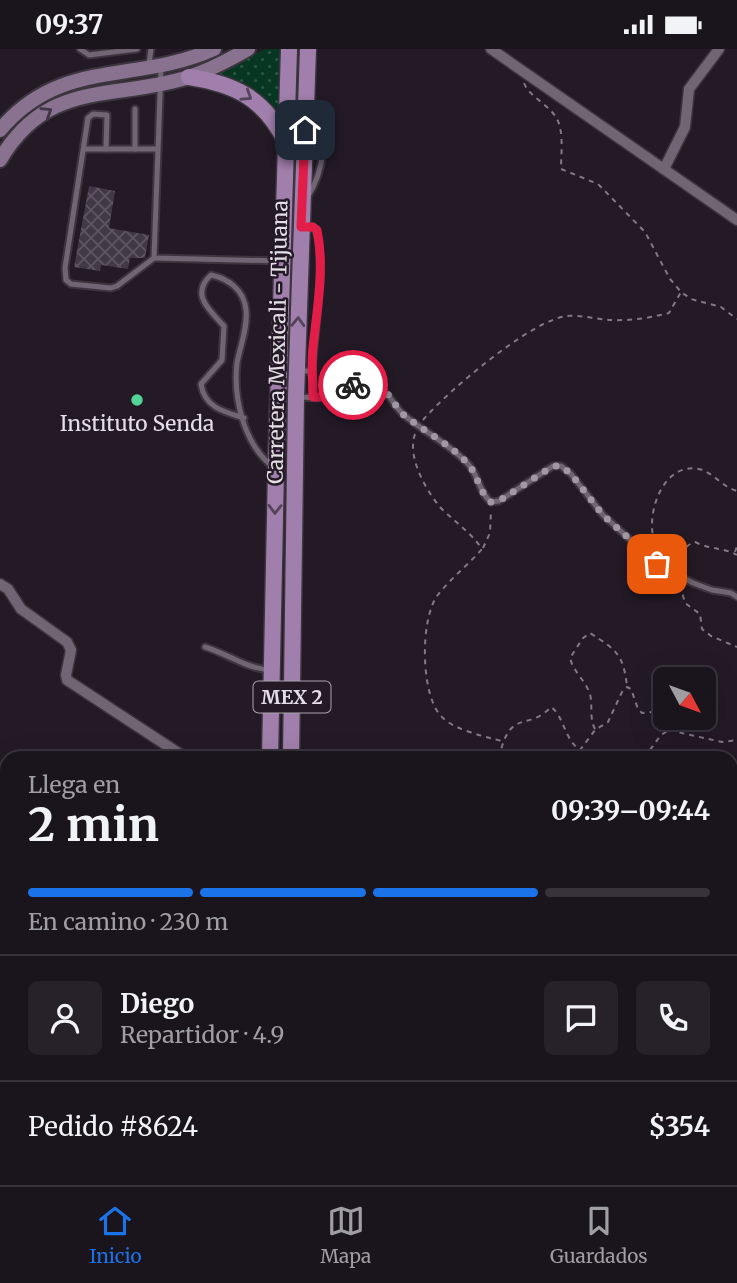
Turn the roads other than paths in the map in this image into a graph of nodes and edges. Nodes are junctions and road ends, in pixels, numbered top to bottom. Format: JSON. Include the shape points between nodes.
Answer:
{"nodes":[{"id":1,"x":80,"y":49,"type":"edge"},
{"id":2,"x":137,"y":49,"type":"edge"},
{"id":3,"x":151,"y":49,"type":"edge"},
{"id":4,"x":214,"y":49,"type":"edge"},
{"id":5,"x":248,"y":49,"type":"edge"},
{"id":6,"x":289,"y":49,"type":"edge"},
{"id":7,"x":299,"y":49,"type":"edge"},
{"id":8,"x":308,"y":49,"type":"edge"},
{"id":9,"x":491,"y":49,"type":"edge"},
{"id":10,"x":719,"y":49,"type":"edge"},
{"id":11,"x":155,"y":67,"type":"junction"},
{"id":12,"x":189,"y":77,"type":"junction"},
{"id":13,"x":159,"y":83,"type":"junction"},
{"id":14,"x":306,"y":100,"type":"junction"},
{"id":15,"x":135,"y":109,"type":"dead end"},
{"id":16,"x":0,"y":130,"type":"edge"},
{"id":17,"x":286,"y":142,"type":"junction"},
{"id":18,"x":84,"y":149,"type":"junction"},
{"id":19,"x":106,"y":149,"type":"junction"},
{"id":20,"x":135,"y":149,"type":"junction"},
{"id":21,"x":157,"y":149,"type":"junction"},
{"id":22,"x":0,"y":160,"type":"edge"},
{"id":23,"x":664,"y":169,"type":"junction"},
{"id":24,"x":737,"y":220,"type":"edge"},
{"id":25,"x":154,"y":258,"type":"junction"},
{"id":26,"x":283,"y":261,"type":"junction"},
{"id":27,"x":280,"y":369,"type":"junction"},
{"id":28,"x":305,"y":371,"type":"junction"},
{"id":29,"x":305,"y":397,"type":"junction"},
{"id":30,"x":244,"y":418,"type":"junction"},
{"id":31,"x":276,"y":470,"type":"junction"},
{"id":32,"x":0,"y":584,"type":"edge"},
{"id":33,"x":737,"y":597,"type":"edge"},
{"id":34,"x":205,"y":647,"type":"dead end"},
{"id":35,"x":273,"y":670,"type":"junction"},
{"id":36,"x":175,"y":751,"type":"edge"},
{"id":37,"x":270,"y":751,"type":"edge"},
{"id":38,"x":291,"y":751,"type":"edge"}],
"edges":[{"from":1,"to":2,"type":"lane","via":[[89,55]]},
{"from":3,"to":11,"type":"lane"},
{"from":4,"to":11,"type":"main road"},
{"from":5,"to":12,"type":"main road"},
{"from":6,"to":17,"type":"main road","name":"Carretera Mexicali - Tijuana","number":"MEX 2"},
{"from":7,"to":14,"type":"main road","via":[[297,78]]},
{"from":8,"to":14,"type":"main road","name":"Carretera Mexicali - Tijuana","number":"MEX 2"},
{"from":9,"to":23,"type":"street"},
{"from":10,"to":23,"type":"street","via":[[689,89],[685,127]]},
{"from":11,"to":13,"type":"lane"},
{"from":11,"to":16,"type":"main road","via":[[54,87],[20,109]]},
{"from":12,"to":13,"type":"main road"},
{"from":12,"to":17,"type":"main road","one_way":true,"via":[[247,95],[277,123]]},
{"from":13,"to":21,"type":"lane"},
{"from":22,"to":13,"type":"main road","one_way":true,"via":[[23,129],[58,105]]},
{"from":14,"to":28,"type":"main road","name":"Carretera Mexicali - Tijuana","number":"MEX 2","via":[[301,227]]},
{"from":15,"to":20,"type":"lane"},
{"from":17,"to":26,"type":"main road","name":"Carretera Mexicali - Tijuana","number":"MEX 2"},
{"from":18,"to":19,"type":"lane"},
{"from":18,"to":19,"type":"lane","via":[[88,118],[101,113],[107,115]]},
{"from":18,"to":25,"type":"lane","via":[[66,280],[111,288]]},
{"from":19,"to":20,"type":"lane"},
{"from":20,"to":21,"type":"lane"},
{"from":21,"to":25,"type":"lane"},
{"from":23,"to":24,"type":"street"},
{"from":25,"to":26,"type":"lane"},
{"from":26,"to":27,"type":"main road","name":"Carretera Mexicali - Tijuana","number":"MEX 2"},
{"from":27,"to":28,"type":"lane"},
{"from":27,"to":31,"type":"main road","name":"Carretera Mexicali - Tijuana","number":"MEX 2"},
{"from":28,"to":29,"type":"main road","name":"Carretera Mexicali - Tijuana","number":"MEX 2"},
{"from":29,"to":33,"type":"lane","via":[[330,397],[355,384],[384,391],[401,414],[469,465],[491,502],[553,466],[561,466],[603,515],[657,564],[693,583]]},
{"from":29,"to":38,"type":"main road","name":"Carretera Mexicali - Tijuana","number":"MEX 2"},
{"from":30,"to":30,"type":"lane","via":[[237,399],[237,366],[247,312],[235,286],[211,275],[200,290],[225,331],[222,360],[201,384],[202,395],[211,405]]},
{"from":30,"to":31,"type":"lane","via":[[255,449]]},
{"from":31,"to":35,"type":"main road","name":"Carretera Mexicali - Tijuana","number":"MEX 2","one_way":true},
{"from":32,"to":36,"type":"street","via":[[21,609],[67,642],[71,650],[67,680]]},
{"from":34,"to":35,"type":"lane","via":[[254,669]]},
{"from":35,"to":37,"type":"main road","number":"MEX 2"}]}
